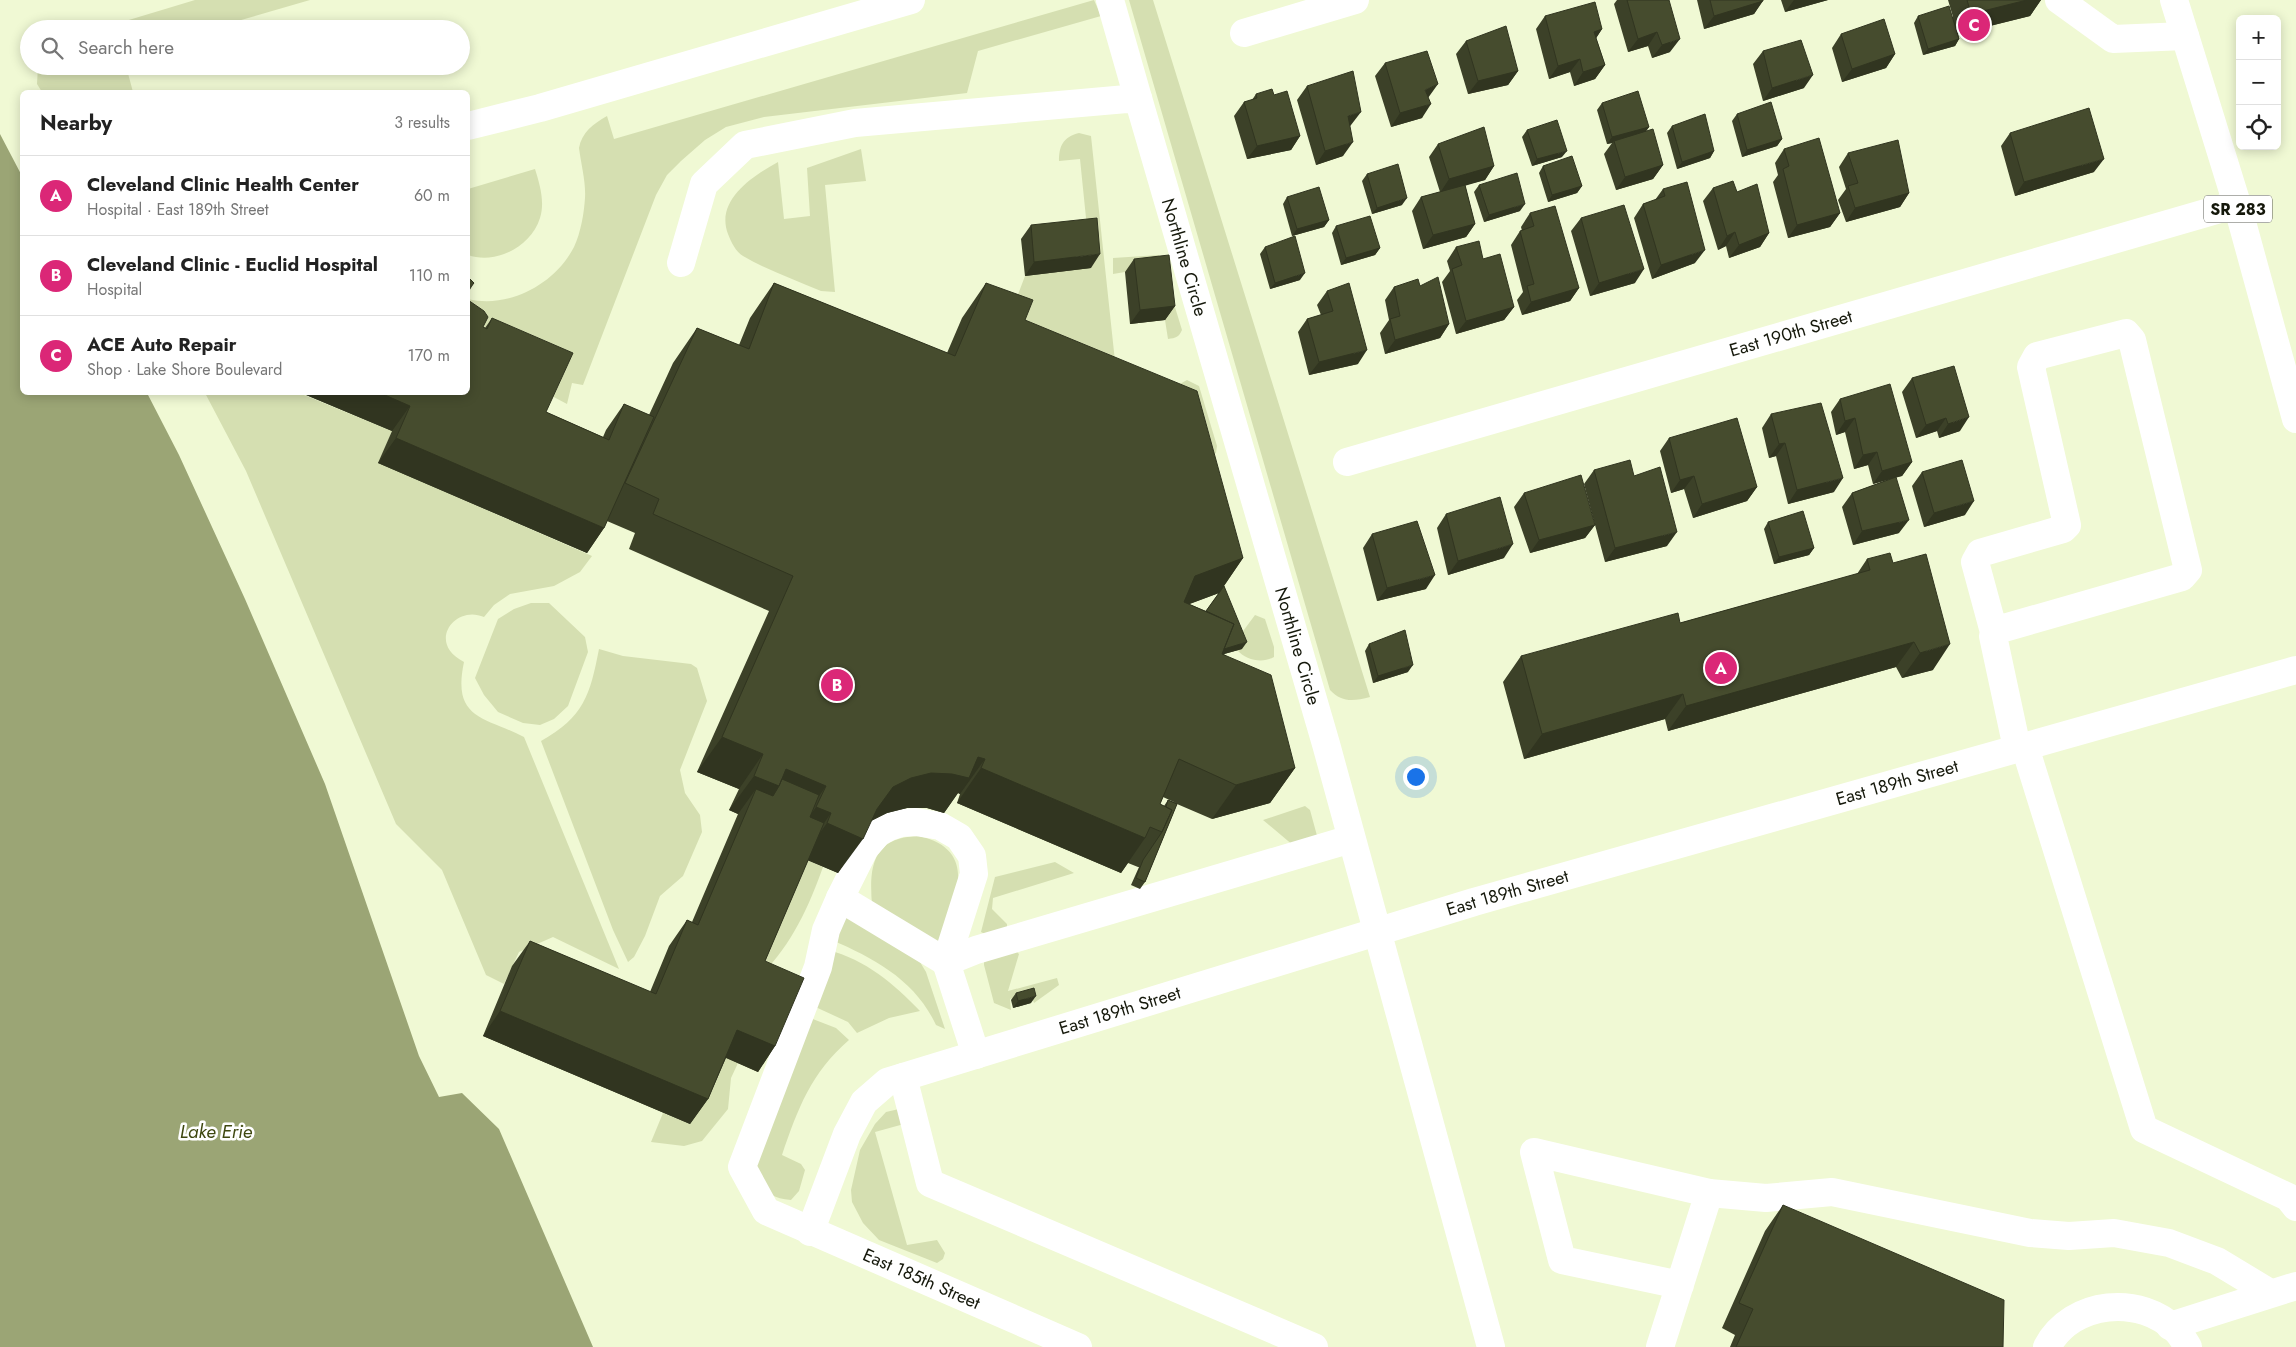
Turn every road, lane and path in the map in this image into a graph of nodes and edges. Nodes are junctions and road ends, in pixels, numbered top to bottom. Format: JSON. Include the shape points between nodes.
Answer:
{"nodes":[{"id":1,"x":911,"y":0,"type":"edge"},
{"id":2,"x":1110,"y":0,"type":"edge"},
{"id":3,"x":1355,"y":0,"type":"edge"},
{"id":4,"x":2059,"y":0,"type":"edge"},
{"id":5,"x":2174,"y":0,"type":"edge"},
{"id":6,"x":1244,"y":33,"type":"dead end"},
{"id":7,"x":2185,"y":36,"type":"junction"},
{"id":8,"x":1138,"y":98,"type":"junction"},
{"id":9,"x":470,"y":126,"type":"edge"},
{"id":10,"x":2237,"y":204,"type":"junction"},
{"id":11,"x":680,"y":263,"type":"dead end"},
{"id":12,"x":2296,"y":419,"type":"edge"},
{"id":13,"x":1346,"y":462,"type":"dead end"},
{"id":14,"x":1994,"y":632,"type":"junction"},
{"id":15,"x":2296,"y":670,"type":"edge"},
{"id":16,"x":2021,"y":747,"type":"junction"},
{"id":17,"x":1351,"y":839,"type":"junction"},
{"id":18,"x":840,"y":898,"type":"junction"},
{"id":19,"x":1378,"y":932,"type":"junction"},
{"id":20,"x":946,"y":962,"type":"junction"},
{"id":21,"x":976,"y":1055,"type":"junction"},
{"id":22,"x":903,"y":1076,"type":"junction"},
{"id":23,"x":1709,"y":1193,"type":"junction"},
{"id":24,"x":2296,"y":1207,"type":"edge"},
{"id":25,"x":810,"y":1232,"type":"junction"},
{"id":26,"x":1680,"y":1284,"type":"junction"},
{"id":27,"x":2283,"y":1289,"type":"edge"},
{"id":28,"x":2170,"y":1326,"type":"junction"},
{"id":29,"x":1078,"y":1347,"type":"edge"},
{"id":30,"x":1314,"y":1347,"type":"edge"},
{"id":31,"x":1491,"y":1347,"type":"edge"},
{"id":32,"x":1660,"y":1347,"type":"edge"},
{"id":33,"x":2047,"y":1347,"type":"edge"},
{"id":34,"x":2188,"y":1347,"type":"edge"}],
"edges":[{"from":1,"to":9,"type":"street"},
{"from":2,"to":8,"type":"street","name":"Northline Circle"},
{"from":3,"to":6,"type":"street"},
{"from":4,"to":7,"type":"street","via":[[2113,39]]},
{"from":5,"to":7,"type":"street","number":"SR 283"},
{"from":7,"to":10,"type":"street","number":"SR 283"},
{"from":8,"to":11,"type":"street","via":[[855,123],[745,145],[704,184]]},
{"from":8,"to":17,"type":"street","name":"Northline Circle"},
{"from":10,"to":12,"type":"street","number":"SR 283"},
{"from":10,"to":13,"type":"street","name":"East 190th Street"},
{"from":14,"to":14,"type":"street","via":[[2186,574],[2188,570],[2132,340],[2126,333],[2036,356],[2032,361],[2067,525],[2063,529],[1980,553],[1975,562]]},
{"from":14,"to":16,"type":"street"},
{"from":15,"to":16,"type":"street","name":"East 189th Street"},
{"from":16,"to":19,"type":"street","name":"East 189th Street"},
{"from":16,"to":24,"type":"street","via":[[2144,1129],[2288,1197]]},
{"from":17,"to":19,"type":"street","name":"Northline Circle"},
{"from":17,"to":20,"type":"street","via":[[976,950]]},
{"from":18,"to":20,"type":"street"},
{"from":18,"to":20,"type":"street","via":[[864,848],[878,833],[901,823],[916,822],[930,823],[959,837],[972,856],[974,874]]},
{"from":18,"to":25,"type":"street","name":"East 185th Street","via":[[826,930],[818,967],[742,1167],[766,1211]]},
{"from":19,"to":21,"type":"street","name":"East 189th Street"},
{"from":19,"to":31,"type":"street","name":"Northline Circle"},
{"from":20,"to":21,"type":"street"},
{"from":21,"to":22,"type":"street","name":"East 189th Street"},
{"from":22,"to":25,"type":"street","name":"East 189th Street","via":[[887,1082],[864,1102],[846,1134]]},
{"from":22,"to":30,"type":"street","via":[[930,1183]]},
{"from":23,"to":26,"type":"street"},
{"from":23,"to":26,"type":"street","via":[[1534,1152],[1562,1260]]},
{"from":23,"to":27,"type":"street","via":[[1766,1198],[1832,1192],[2030,1233],[2070,1236],[2114,1233],[2168,1243]]},
{"from":25,"to":29,"type":"street","name":"East 185th Street"},
{"from":26,"to":32,"type":"street"},
{"from":27,"to":28,"type":"street"},
{"from":28,"to":33,"type":"street","via":[[2154,1314],[2128,1306],[2099,1308],[2073,1318]]},
{"from":28,"to":34,"type":"street"}]}
